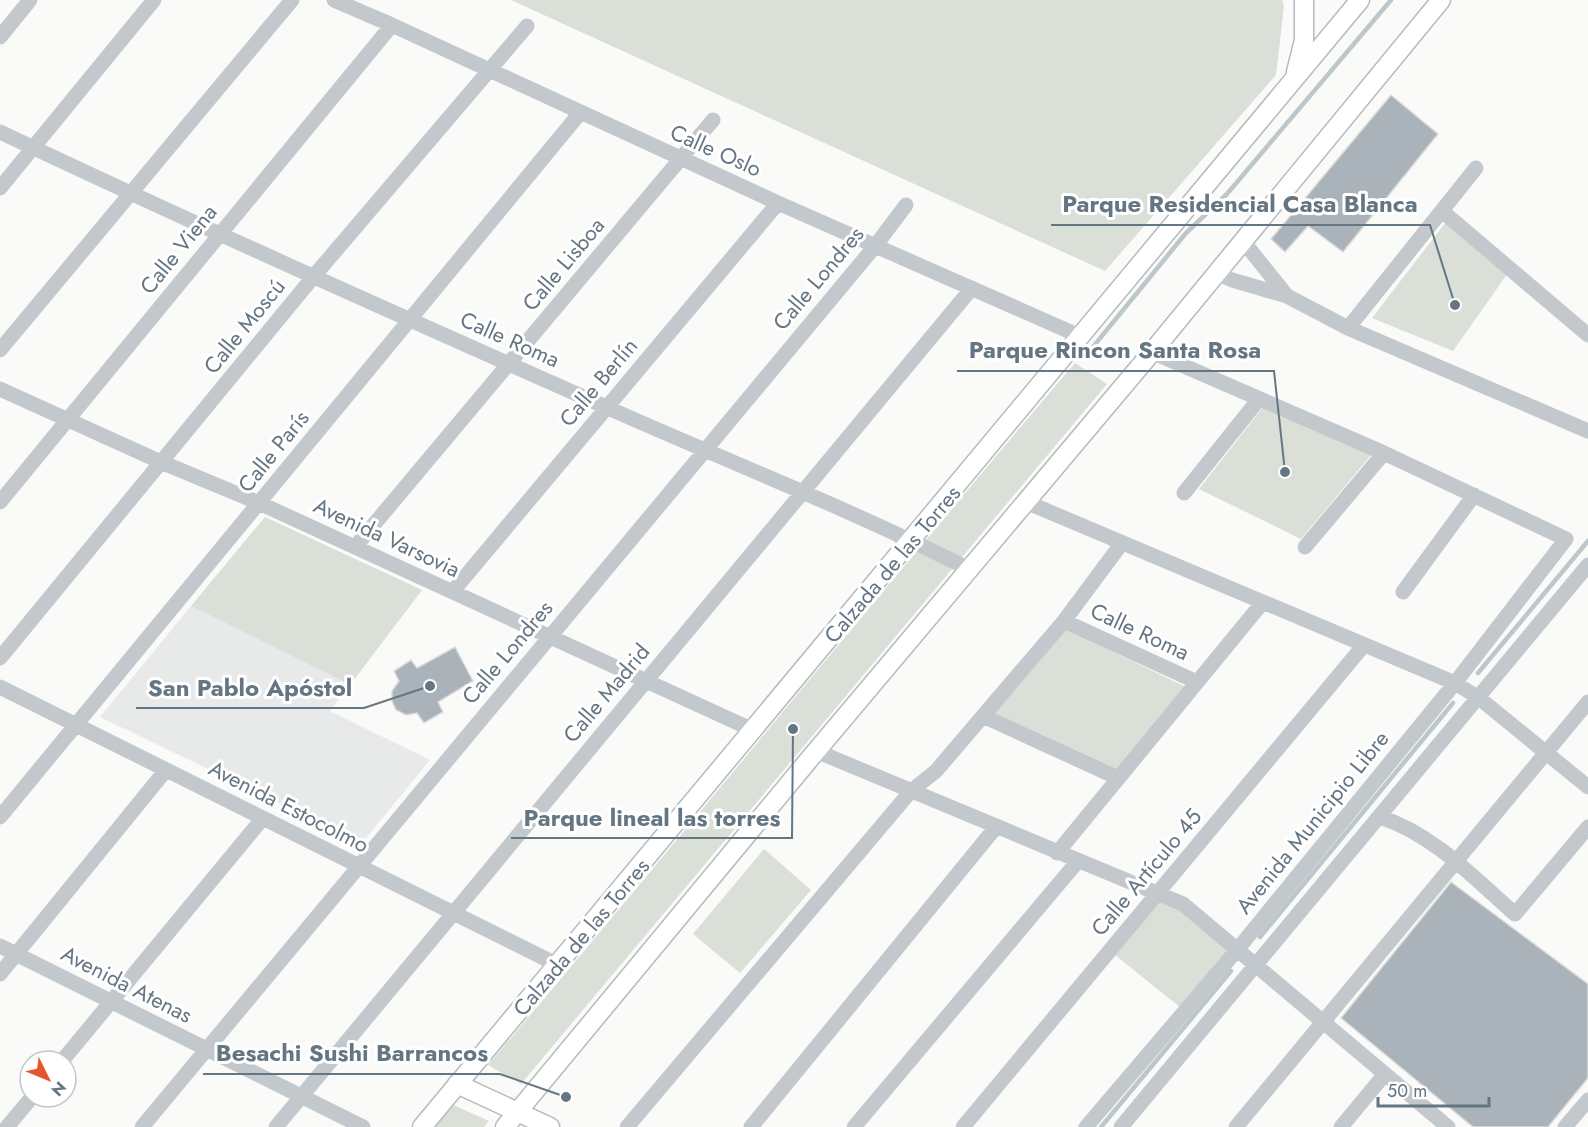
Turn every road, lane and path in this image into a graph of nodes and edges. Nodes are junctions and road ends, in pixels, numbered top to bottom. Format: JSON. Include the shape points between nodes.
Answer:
{"nodes":[{"id":1,"x":30,"y":0,"type":"edge"},
{"id":2,"x":154,"y":0,"type":"edge"},
{"id":3,"x":292,"y":0,"type":"edge"},
{"id":4,"x":334,"y":0,"type":"edge"},
{"id":5,"x":1304,"y":0,"type":"edge"},
{"id":6,"x":1441,"y":0,"type":"edge"},
{"id":7,"x":1354,"y":2,"type":"edge"},
{"id":8,"x":392,"y":25,"type":"junction"},
{"id":9,"x":527,"y":27,"type":"dead end"},
{"id":10,"x":0,"y":37,"type":"edge"},
{"id":11,"x":488,"y":70,"type":"junction"},
{"id":12,"x":1295,"y":78,"type":"junction"},
{"id":13,"x":580,"y":113,"type":"junction"},
{"id":14,"x":713,"y":120,"type":"dead end"},
{"id":15,"x":0,"y":132,"type":"edge"},
{"id":16,"x":33,"y":147,"type":"junction"},
{"id":17,"x":681,"y":158,"type":"junction"},
{"id":18,"x":1476,"y":168,"type":"dead end"},
{"id":19,"x":0,"y":188,"type":"edge"},
{"id":20,"x":130,"y":193,"type":"junction"},
{"id":21,"x":778,"y":203,"type":"junction"},
{"id":22,"x":906,"y":206,"type":"dead end"},
{"id":23,"x":1442,"y":211,"type":"junction"},
{"id":24,"x":220,"y":233,"type":"junction"},
{"id":25,"x":1243,"y":242,"type":"junction"},
{"id":26,"x":876,"y":245,"type":"junction"},
{"id":27,"x":1217,"y":273,"type":"junction"},
{"id":28,"x":314,"y":276,"type":"junction"},
{"id":29,"x":972,"y":288,"type":"junction"},
{"id":30,"x":1287,"y":296,"type":"junction"},
{"id":31,"x":411,"y":319,"type":"junction"},
{"id":32,"x":1348,"y":328,"type":"junction"},
{"id":33,"x":1588,"y":335,"type":"edge"},
{"id":34,"x":1082,"y":337,"type":"junction"},
{"id":35,"x":0,"y":350,"type":"edge"},
{"id":36,"x":1152,"y":352,"type":"junction"},
{"id":37,"x":509,"y":363,"type":"junction"},
{"id":38,"x":0,"y":389,"type":"edge"},
{"id":39,"x":1259,"y":399,"type":"junction"},
{"id":40,"x":607,"y":407,"type":"junction"},
{"id":41,"x":67,"y":420,"type":"junction"},
{"id":42,"x":1586,"y":426,"type":"edge"},
{"id":43,"x":704,"y":450,"type":"junction"},
{"id":44,"x":1384,"y":453,"type":"junction"},
{"id":45,"x":161,"y":462,"type":"junction"},
{"id":46,"x":803,"y":493,"type":"junction"},
{"id":47,"x":1184,"y":493,"type":"dead end"},
{"id":48,"x":1474,"y":495,"type":"junction"},
{"id":49,"x":0,"y":502,"type":"edge"},
{"id":50,"x":1026,"y":502,"type":"junction"},
{"id":51,"x":259,"y":503,"type":"junction"},
{"id":52,"x":912,"y":540,"type":"junction"},
{"id":53,"x":1122,"y":543,"type":"junction"},
{"id":54,"x":355,"y":547,"type":"junction"},
{"id":55,"x":1305,"y":547,"type":"dead end"},
{"id":56,"x":1588,"y":565,"type":"edge"},
{"id":57,"x":969,"y":569,"type":"junction"},
{"id":58,"x":453,"y":591,"type":"junction"},
{"id":59,"x":1403,"y":592,"type":"dead end"},
{"id":60,"x":1263,"y":603,"type":"junction"},
{"id":61,"x":1064,"y":621,"type":"junction"},
{"id":62,"x":548,"y":637,"type":"junction"},
{"id":63,"x":1364,"y":645,"type":"junction"},
{"id":64,"x":0,"y":658,"type":"edge"},
{"id":65,"x":645,"y":681,"type":"junction"},
{"id":66,"x":1197,"y":682,"type":"junction"},
{"id":67,"x":1455,"y":683,"type":"junction"},
{"id":68,"x":0,"y":687,"type":"edge"},
{"id":69,"x":1479,"y":698,"type":"junction"},
{"id":70,"x":1588,"y":702,"type":"edge"},
{"id":71,"x":983,"y":716,"type":"junction"},
{"id":72,"x":77,"y":725,"type":"junction"},
{"id":73,"x":753,"y":730,"type":"junction"},
{"id":74,"x":816,"y":751,"type":"junction"},
{"id":75,"x":1546,"y":753,"type":"junction"},
{"id":76,"x":166,"y":770,"type":"junction"},
{"id":77,"x":1118,"y":778,"type":"junction"},
{"id":78,"x":1588,"y":788,"type":"edge"},
{"id":79,"x":911,"y":791,"type":"junction"},
{"id":80,"x":0,"y":817,"type":"edge"},
{"id":81,"x":1380,"y":817,"type":"junction"},
{"id":82,"x":263,"y":818,"type":"junction"},
{"id":83,"x":996,"y":827,"type":"junction"},
{"id":84,"x":1588,"y":827,"type":"edge"},
{"id":85,"x":1057,"y":853,"type":"junction"},
{"id":86,"x":1078,"y":861,"type":"junction"},
{"id":87,"x":1456,"y":862,"type":"junction"},
{"id":88,"x":359,"y":866,"type":"junction"},
{"id":89,"x":1158,"y":892,"type":"junction"},
{"id":90,"x":453,"y":913,"type":"junction"},
{"id":91,"x":0,"y":946,"type":"edge"},
{"id":92,"x":1237,"y":950,"type":"junction"},
{"id":93,"x":17,"y":954,"type":"junction"},
{"id":94,"x":558,"y":965,"type":"junction"},
{"id":95,"x":1256,"y":966,"type":"junction"},
{"id":96,"x":0,"y":974,"type":"edge"},
{"id":97,"x":112,"y":1002,"type":"junction"},
{"id":98,"x":1323,"y":1022,"type":"junction"},
{"id":99,"x":72,"y":1049,"type":"edge"},
{"id":100,"x":207,"y":1049,"type":"junction"},
{"id":101,"x":1385,"y":1074,"type":"junction"},
{"id":102,"x":457,"y":1084,"type":"junction"},
{"id":103,"x":302,"y":1096,"type":"junction"},
{"id":104,"x":1588,"y":1100,"type":"edge"},
{"id":105,"x":22,"y":1109,"type":"edge"},
{"id":106,"x":518,"y":1112,"type":"junction"},
{"id":107,"x":8,"y":1127,"type":"edge"},
{"id":108,"x":142,"y":1127,"type":"edge"},
{"id":109,"x":276,"y":1127,"type":"edge"},
{"id":110,"x":363,"y":1127,"type":"edge"},
{"id":111,"x":422,"y":1127,"type":"edge"},
{"id":112,"x":505,"y":1127,"type":"edge"},
{"id":113,"x":550,"y":1127,"type":"edge"},
{"id":114,"x":627,"y":1127,"type":"edge"},
{"id":115,"x":751,"y":1127,"type":"edge"},
{"id":116,"x":854,"y":1127,"type":"edge"},
{"id":117,"x":963,"y":1127,"type":"edge"},
{"id":118,"x":1086,"y":1127,"type":"edge"},
{"id":119,"x":1121,"y":1127,"type":"edge"},
{"id":120,"x":1236,"y":1127,"type":"edge"},
{"id":121,"x":1341,"y":1127,"type":"edge"},
{"id":122,"x":1448,"y":1127,"type":"edge"},
{"id":123,"x":1565,"y":1127,"type":"edge"}],
"edges":[{"from":1,"to":10,"type":"street"},
{"from":2,"to":16,"type":"street"},
{"from":3,"to":20,"type":"street"},
{"from":4,"to":8,"type":"street","name":"Calle Oslo"},
{"from":5,"to":12,"type":"main road","via":[[1304,40]]},
{"from":6,"to":25,"type":"main road"},
{"from":7,"to":12,"type":"main road","name":"Calzada de las Torres"},
{"from":8,"to":11,"type":"street","name":"Calle Oslo"},
{"from":8,"to":24,"type":"street","name":"Calle Viena"},
{"from":9,"to":11,"type":"street","name":"Calle Moscú"},
{"from":11,"to":13,"type":"street","name":"Calle Oslo"},
{"from":11,"to":28,"type":"street","name":"Calle Moscú"},
{"from":12,"to":34,"type":"main road","name":"Calzada de las Torres"},
{"from":13,"to":17,"type":"street","name":"Calle Oslo"},
{"from":13,"to":31,"type":"street","name":"Calle París"},
{"from":14,"to":17,"type":"street","name":"Calle Lisboa"},
{"from":15,"to":16,"type":"street","name":"Calle Roma"},
{"from":16,"to":19,"type":"street"},
{"from":16,"to":20,"type":"street","name":"Calle Roma"},
{"from":17,"to":21,"type":"street","name":"Calle Oslo"},
{"from":17,"to":37,"type":"street","name":"Calle Lisboa"},
{"from":18,"to":23,"type":"street"},
{"from":20,"to":24,"type":"street","name":"Calle Roma"},
{"from":20,"to":35,"type":"street"},
{"from":21,"to":26,"type":"street","name":"Calle Oslo"},
{"from":21,"to":40,"type":"street","name":"Calle Berlín"},
{"from":22,"to":26,"type":"street","name":"Calle Londres"},
{"from":23,"to":32,"type":"street"},
{"from":23,"to":33,"type":"street"},
{"from":24,"to":28,"type":"street","name":"Calle Roma"},
{"from":24,"to":41,"type":"street","name":"Calle Viena"},
{"from":25,"to":27,"type":"main road"},
{"from":25,"to":30,"type":"street"},
{"from":26,"to":29,"type":"street","name":"Calle Oslo"},
{"from":26,"to":43,"type":"street","name":"Calle Londres"},
{"from":27,"to":30,"type":"street"},
{"from":27,"to":36,"type":"main road"},
{"from":28,"to":31,"type":"street","name":"Calle Roma"},
{"from":28,"to":45,"type":"street","name":"Calle Moscú"},
{"from":29,"to":34,"type":"street","name":"Calle Oslo"},
{"from":29,"to":46,"type":"street","name":"Calle Madrid"},
{"from":30,"to":32,"type":"street"},
{"from":31,"to":37,"type":"street","name":"Calle Roma"},
{"from":31,"to":51,"type":"street","name":"Calle París"},
{"from":32,"to":42,"type":"street"},
{"from":34,"to":52,"type":"main road","name":"Calzada de las Torres"},
{"from":36,"to":39,"type":"street"},
{"from":36,"to":50,"type":"main road"},
{"from":37,"to":40,"type":"street","name":"Calle Roma"},
{"from":37,"to":54,"type":"street","name":"Calle Lisboa"},
{"from":38,"to":41,"type":"street","name":"Avenida Varsovia"},
{"from":39,"to":44,"type":"street"},
{"from":39,"to":47,"type":"street"},
{"from":40,"to":43,"type":"street","name":"Calle Roma"},
{"from":40,"to":58,"type":"street","name":"Calle Berlín"},
{"from":41,"to":45,"type":"street","name":"Avenida Varsovia"},
{"from":41,"to":49,"type":"street","name":"Calle Viena"},
{"from":43,"to":46,"type":"street","name":"Calle Roma"},
{"from":43,"to":62,"type":"street","name":"Calle Londres"},
{"from":44,"to":48,"type":"street"},
{"from":44,"to":55,"type":"street"},
{"from":45,"to":51,"type":"street","name":"Avenida Varsovia"},
{"from":45,"to":64,"type":"street","name":"Calle Moscú"},
{"from":46,"to":52,"type":"street","name":"Calle Roma"},
{"from":46,"to":65,"type":"street","name":"Calle Madrid"},
{"from":48,"to":59,"type":"street"},
{"from":48,"to":67,"type":"street","name":"Avenida Municipio Libre","via":[[1566,539]]},
{"from":50,"to":53,"type":"street"},
{"from":50,"to":57,"type":"main road"},
{"from":51,"to":54,"type":"street","name":"Avenida Varsovia"},
{"from":51,"to":72,"type":"street","name":"Calle París"},
{"from":52,"to":57,"type":"street","name":"Calle Roma"},
{"from":52,"to":73,"type":"main road","name":"Calzada de las Torres"},
{"from":53,"to":60,"type":"street"},
{"from":53,"to":61,"type":"street"},
{"from":54,"to":58,"type":"street","name":"Avenida Varsovia"},
{"from":56,"to":69,"type":"street"},
{"from":57,"to":74,"type":"main road"},
{"from":58,"to":62,"type":"street","name":"Avenida Varsovia"},
{"from":60,"to":63,"type":"street"},
{"from":60,"to":66,"type":"street"},
{"from":61,"to":66,"type":"street","name":"Calle Roma"},
{"from":61,"to":71,"type":"street"},
{"from":62,"to":65,"type":"street","name":"Avenida Varsovia"},
{"from":62,"to":88,"type":"street","name":"Calle Londres"},
{"from":63,"to":67,"type":"street"},
{"from":63,"to":89,"type":"street","name":"Calle Artículo 45"},
{"from":65,"to":73,"type":"street","name":"Avenida Varsovia"},
{"from":65,"to":90,"type":"street","name":"Calle Madrid"},
{"from":66,"to":77,"type":"street"},
{"from":67,"to":69,"type":"street"},
{"from":67,"to":92,"type":"street","name":"Avenida Municipio Libre"},
{"from":68,"to":72,"type":"street","name":"Avenida Estocolmo"},
{"from":69,"to":75,"type":"street"},
{"from":69,"to":81,"type":"street"},
{"from":70,"to":75,"type":"street"},
{"from":71,"to":77,"type":"street"},
{"from":71,"to":79,"type":"street","via":[[936,771]]},
{"from":72,"to":76,"type":"street","name":"Avenida Estocolmo"},
{"from":72,"to":80,"type":"street","name":"Calle París"},
{"from":73,"to":94,"type":"main road","name":"Calzada de las Torres"},
{"from":74,"to":79,"type":"street"},
{"from":74,"to":106,"type":"main road"},
{"from":75,"to":78,"type":"street"},
{"from":75,"to":87,"type":"street"},
{"from":76,"to":82,"type":"street","name":"Avenida Estocolmo"},
{"from":76,"to":93,"type":"street"},
{"from":77,"to":85,"type":"street"},
{"from":79,"to":83,"type":"street"},
{"from":79,"to":114,"type":"street"},
{"from":81,"to":87,"type":"street","via":[[1417,833]]},
{"from":81,"to":95,"type":"street"},
{"from":82,"to":88,"type":"street","name":"Avenida Estocolmo"},
{"from":82,"to":97,"type":"street"},
{"from":83,"to":85,"type":"street"},
{"from":83,"to":115,"type":"street"},
{"from":84,"to":87,"type":"street","via":[[1515,914]]},
{"from":85,"to":86,"type":"street"},
{"from":86,"to":89,"type":"street"},
{"from":86,"to":116,"type":"street"},
{"from":87,"to":98,"type":"street"},
{"from":88,"to":90,"type":"street","name":"Avenida Estocolmo"},
{"from":88,"to":100,"type":"street","name":"Calle Londres"},
{"from":89,"to":92,"type":"street","via":[[1183,904]]},
{"from":89,"to":117,"type":"street","name":"Calle Artículo 45"},
{"from":90,"to":94,"type":"street","name":"Avenida Estocolmo"},
{"from":90,"to":103,"type":"street","name":"Calle Madrid"},
{"from":91,"to":93,"type":"street","name":"Avenida Atenas"},
{"from":92,"to":95,"type":"street"},
{"from":92,"to":118,"type":"street","name":"Avenida Municipio Libre"},
{"from":93,"to":96,"type":"street"},
{"from":93,"to":97,"type":"street","name":"Avenida Atenas"},
{"from":94,"to":102,"type":"main road","name":"Calzada de las Torres"},
{"from":95,"to":98,"type":"street"},
{"from":95,"to":119,"type":"street"},
{"from":97,"to":99,"type":"street"},
{"from":97,"to":100,"type":"street","name":"Avenida Atenas"},
{"from":98,"to":101,"type":"street"},
{"from":98,"to":120,"type":"street"},
{"from":100,"to":103,"type":"street","name":"Avenida Atenas"},
{"from":100,"to":108,"type":"street","name":"Calle Londres"},
{"from":101,"to":121,"type":"street"},
{"from":101,"to":122,"type":"street"},
{"from":102,"to":106,"type":"main road"},
{"from":102,"to":111,"type":"main road","name":"Calzada de las Torres"},
{"from":103,"to":109,"type":"street","name":"Calle Madrid"},
{"from":103,"to":110,"type":"street","name":"Avenida Atenas"},
{"from":104,"to":123,"type":"street"},
{"from":105,"to":107,"type":"street"},
{"from":106,"to":112,"type":"main road"},
{"from":106,"to":113,"type":"main road"}]}
